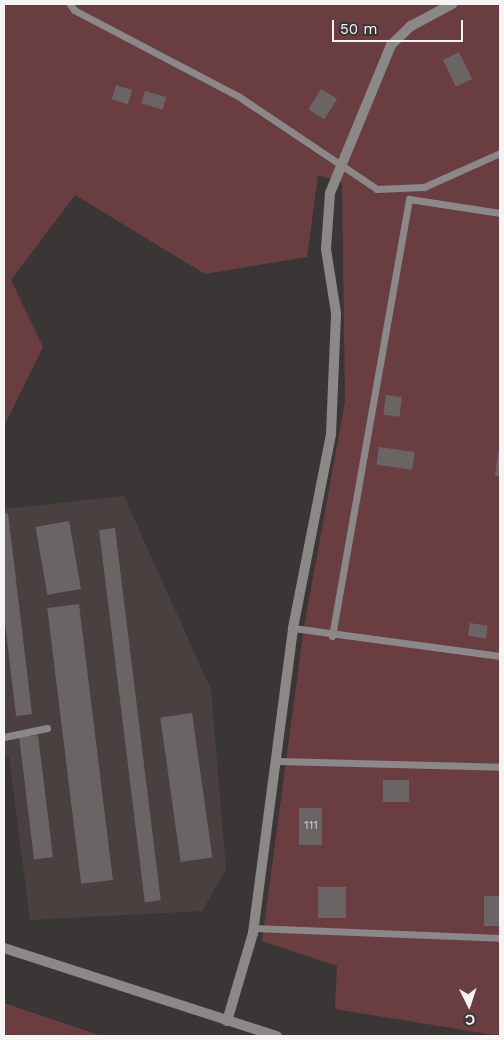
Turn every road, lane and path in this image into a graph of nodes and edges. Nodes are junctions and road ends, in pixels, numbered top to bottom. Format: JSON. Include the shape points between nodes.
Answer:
{"nodes":[{"id":1,"x":70,"y":4,"type":"edge"},
{"id":2,"x":452,"y":4,"type":"edge"},
{"id":3,"x":500,"y":154,"type":"edge"},
{"id":4,"x":338,"y":166,"type":"junction"},
{"id":5,"x":424,"y":187,"type":"junction"},
{"id":6,"x":424,"y":201,"type":"junction"},
{"id":7,"x":500,"y":213,"type":"edge"},
{"id":8,"x":293,"y":628,"type":"junction"},
{"id":9,"x":332,"y":636,"type":"junction"},
{"id":10,"x":500,"y":656,"type":"edge"},
{"id":11,"x":47,"y":728,"type":"dead end"},
{"id":12,"x":4,"y":736,"type":"edge"},
{"id":13,"x":276,"y":761,"type":"junction"},
{"id":14,"x":500,"y":767,"type":"edge"},
{"id":15,"x":254,"y":928,"type":"junction"},
{"id":16,"x":500,"y":938,"type":"edge"},
{"id":17,"x":4,"y":948,"type":"edge"},
{"id":18,"x":227,"y":1021,"type":"junction"},
{"id":19,"x":255,"y":1033,"type":"edge"},
{"id":20,"x":277,"y":1036,"type":"edge"}],
"edges":[{"from":1,"to":4,"type":"lane","via":[[74,10],[238,96]]},
{"from":2,"to":4,"type":"street","via":[[411,26],[391,45]]},
{"from":3,"to":5,"type":"lane"},
{"from":4,"to":5,"type":"lane","via":[[377,189]]},
{"from":4,"to":8,"type":"street","via":[[330,193],[326,249],[336,313],[331,434]]},
{"from":5,"to":6,"type":"lane"},
{"from":6,"to":7,"type":"lane"},
{"from":6,"to":9,"type":"lane","via":[[409,199]]},
{"from":8,"to":9,"type":"lane"},
{"from":8,"to":13,"type":"street"},
{"from":9,"to":10,"type":"lane"},
{"from":11,"to":12,"type":"lane"},
{"from":13,"to":14,"type":"lane"},
{"from":13,"to":15,"type":"street"},
{"from":15,"to":16,"type":"lane"},
{"from":15,"to":18,"type":"street"},
{"from":17,"to":18,"type":"street"},
{"from":18,"to":19,"type":"street"},
{"from":19,"to":20,"type":"street"}]}
